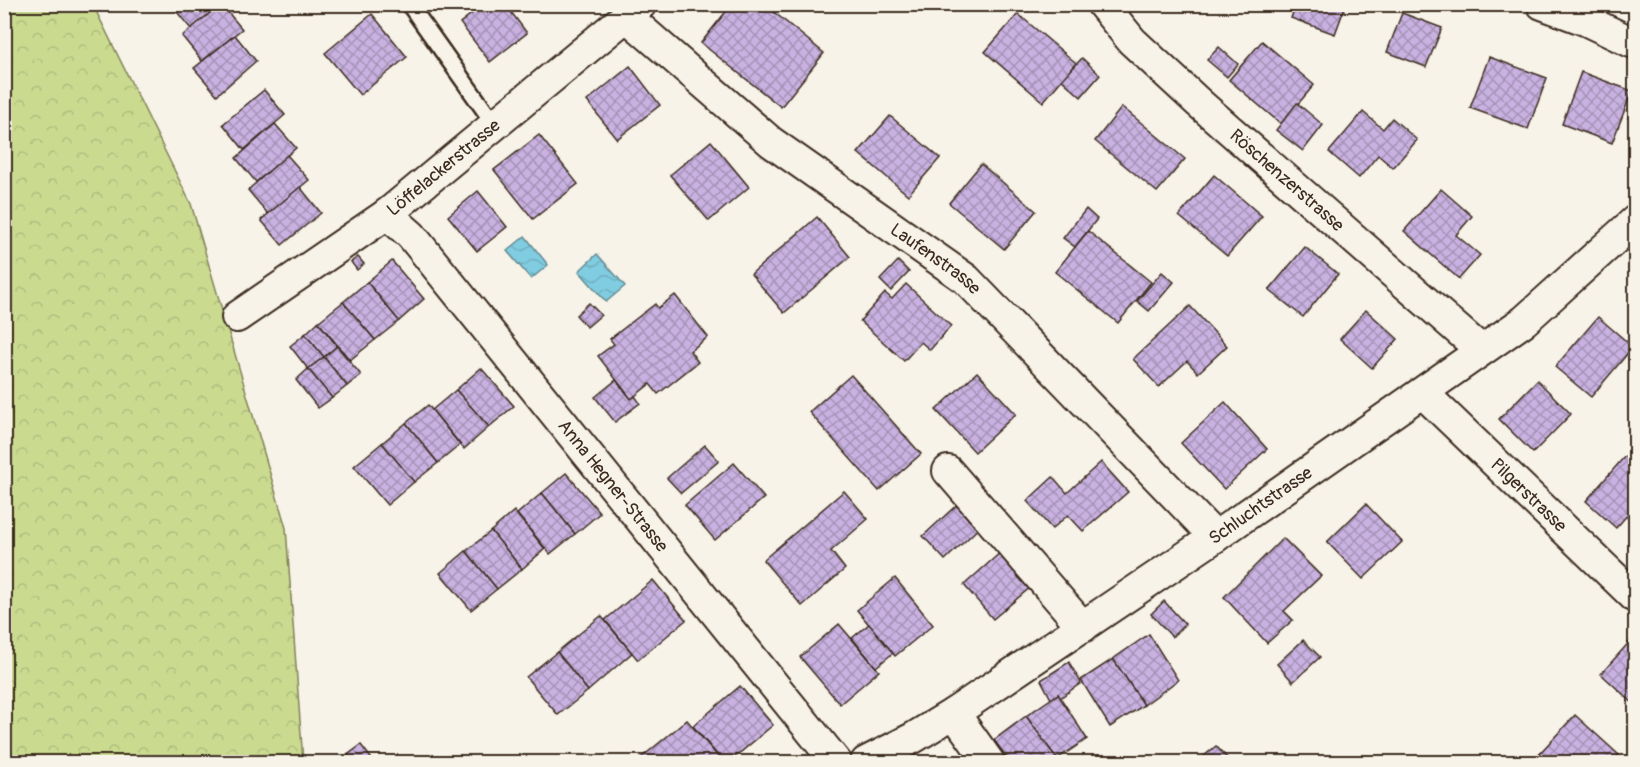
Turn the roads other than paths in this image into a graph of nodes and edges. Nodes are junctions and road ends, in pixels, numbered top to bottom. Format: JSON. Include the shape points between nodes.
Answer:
{"nodes":[{"id":1,"x":409,"y":4,"type":"edge"},
{"id":2,"x":1102,"y":4,"type":"edge"},
{"id":3,"x":1542,"y":4,"type":"edge"},
{"id":4,"x":634,"y":10,"type":"edge"},
{"id":5,"x":1631,"y":42,"type":"dead end"},
{"id":6,"x":495,"y":124,"type":"junction"},
{"id":7,"x":387,"y":214,"type":"junction"},
{"id":8,"x":1635,"y":220,"type":"edge"},
{"id":9,"x":237,"y":317,"type":"dead end"},
{"id":10,"x":1481,"y":350,"type":"junction"},
{"id":11,"x":1423,"y":393,"type":"junction"},
{"id":12,"x":948,"y":471,"type":"dead end"},
{"id":13,"x":1215,"y":537,"type":"junction"},
{"id":14,"x":1635,"y":598,"type":"edge"},
{"id":15,"x":1083,"y":627,"type":"junction"},
{"id":16,"x":954,"y":713,"type":"junction"},
{"id":17,"x":836,"y":762,"type":"edge"},
{"id":18,"x":866,"y":762,"type":"edge"},
{"id":19,"x":989,"y":762,"type":"edge"}],
"edges":[{"from":1,"to":6,"type":"lane"},
{"from":2,"to":10,"type":"street","name":"Röschenzerstrasse","via":[[1132,41],[1174,80]]},
{"from":3,"to":5,"type":"street"},
{"from":4,"to":6,"type":"street","name":"Löffelackerstrasse"},
{"from":4,"to":13,"type":"street","name":"Laufenstrasse","via":[[771,142],[966,279]]},
{"from":6,"to":7,"type":"street","name":"Löffelackerstrasse"},
{"from":7,"to":9,"type":"street","name":"Löffelackerstrasse"},
{"from":7,"to":17,"type":"street","name":"Anna Hegner-Strasse","via":[[411,236]]},
{"from":8,"to":10,"type":"street","name":"Schluchtstrasse","via":[[1524,321]]},
{"from":10,"to":11,"type":"street","name":"Schluchtstrasse"},
{"from":11,"to":13,"type":"street","name":"Schluchtstrasse"},
{"from":11,"to":14,"type":"street","name":"Pilgerstrasse"},
{"from":12,"to":15,"type":"street"},
{"from":13,"to":15,"type":"street","name":"Schluchtstrasse"},
{"from":15,"to":16,"type":"street","name":"Schluchtstrasse"},
{"from":16,"to":18,"type":"street","name":"Schluchtstrasse"},
{"from":16,"to":19,"type":"street"}]}
